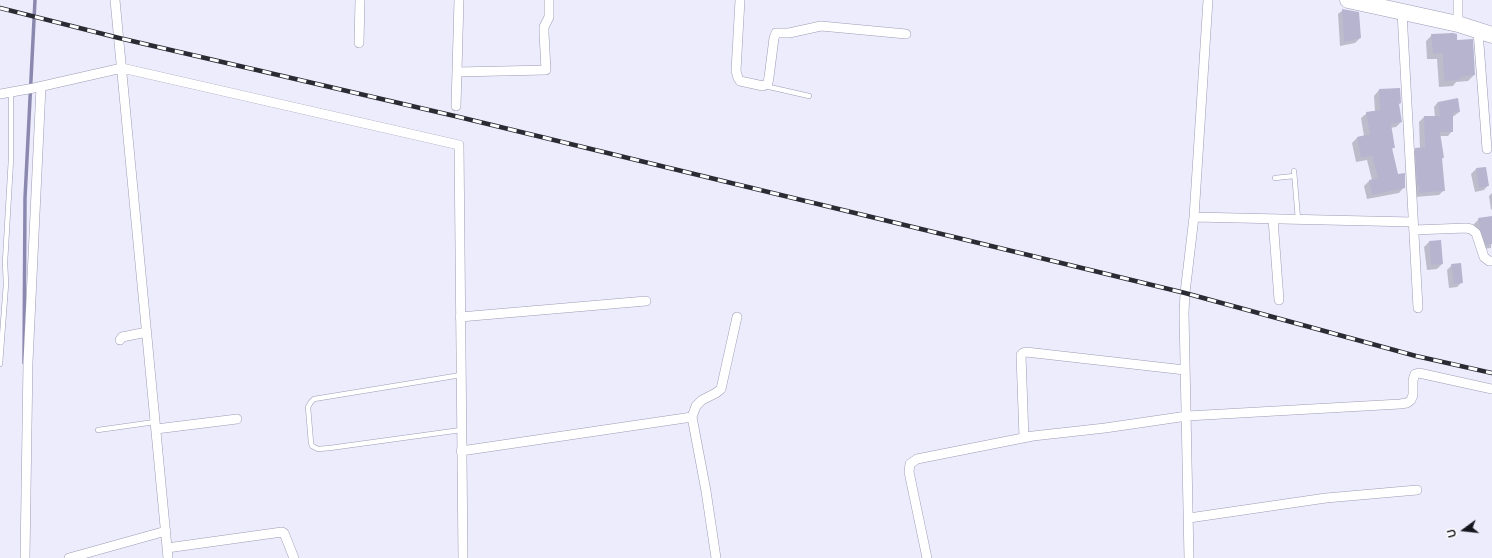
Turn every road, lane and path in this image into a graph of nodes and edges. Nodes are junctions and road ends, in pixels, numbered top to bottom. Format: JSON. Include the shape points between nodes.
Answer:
{"nodes":[{"id":1,"x":115,"y":0,"type":"edge"},
{"id":2,"x":360,"y":0,"type":"edge"},
{"id":3,"x":459,"y":0,"type":"edge"},
{"id":4,"x":549,"y":0,"type":"edge"},
{"id":5,"x":740,"y":0,"type":"edge"},
{"id":6,"x":1208,"y":0,"type":"edge"},
{"id":7,"x":1348,"y":0,"type":"edge"},
{"id":8,"x":1458,"y":0,"type":"edge"},
{"id":9,"x":1402,"y":12,"type":"junction"},
{"id":10,"x":1458,"y":24,"type":"junction"},
{"id":11,"x":1485,"y":33,"type":"edge"},
{"id":12,"x":906,"y":34,"type":"dead end"},
{"id":13,"x":359,"y":43,"type":"dead end"},
{"id":14,"x":122,"y":68,"type":"junction"},
{"id":15,"x":457,"y":72,"type":"junction"},
{"id":16,"x":765,"y":86,"type":"junction"},
{"id":17,"x":37,"y":88,"type":"junction"},
{"id":18,"x":13,"y":92,"type":"junction"},
{"id":19,"x":0,"y":94,"type":"edge"},
{"id":20,"x":809,"y":96,"type":"dead end"},
{"id":21,"x":456,"y":106,"type":"dead end"},
{"id":22,"x":1487,"y":149,"type":"dead end"},
{"id":23,"x":1275,"y":178,"type":"dead end"},
{"id":24,"x":1194,"y":217,"type":"junction"},
{"id":25,"x":1273,"y":219,"type":"junction"},
{"id":26,"x":1298,"y":219,"type":"junction"},
{"id":27,"x":1414,"y":226,"type":"junction"},
{"id":28,"x":1492,"y":261,"type":"edge"},
{"id":29,"x":1279,"y":300,"type":"dead end"},
{"id":30,"x":646,"y":301,"type":"dead end"},
{"id":31,"x":1418,"y":308,"type":"dead end"},
{"id":32,"x":460,"y":317,"type":"junction"},
{"id":33,"x":737,"y":317,"type":"dead end"},
{"id":34,"x":147,"y":332,"type":"junction"},
{"id":35,"x":120,"y":340,"type":"dead end"},
{"id":36,"x":0,"y":364,"type":"edge"},
{"id":37,"x":1185,"y":370,"type":"junction"},
{"id":38,"x":461,"y":375,"type":"junction"},
{"id":39,"x":1492,"y":389,"type":"edge"},
{"id":40,"x":1187,"y":416,"type":"junction"},
{"id":41,"x":692,"y":417,"type":"junction"},
{"id":42,"x":237,"y":419,"type":"dead end"},
{"id":43,"x":156,"y":426,"type":"junction"},
{"id":44,"x":98,"y":430,"type":"dead end"},
{"id":45,"x":461,"y":430,"type":"junction"},
{"id":46,"x":1024,"y":438,"type":"junction"},
{"id":47,"x":461,"y":451,"type":"junction"},
{"id":48,"x":1417,"y":490,"type":"dead end"},
{"id":49,"x":1189,"y":518,"type":"junction"},
{"id":50,"x":166,"y":531,"type":"junction"},
{"id":51,"x":167,"y":548,"type":"junction"},
{"id":52,"x":25,"y":558,"type":"edge"},
{"id":53,"x":69,"y":558,"type":"edge"},
{"id":54,"x":168,"y":558,"type":"edge"},
{"id":55,"x":294,"y":558,"type":"edge"},
{"id":56,"x":462,"y":558,"type":"edge"},
{"id":57,"x":716,"y":558,"type":"edge"},
{"id":58,"x":927,"y":558,"type":"edge"},
{"id":59,"x":1189,"y":558,"type":"edge"}],
"edges":[{"from":1,"to":14,"type":"street"},
{"from":2,"to":13,"type":"street"},
{"from":3,"to":15,"type":"street"},
{"from":4,"to":15,"type":"street","via":[[549,17],[544,27],[546,70]]},
{"from":5,"to":16,"type":"street","via":[[736,71],[738,78]]},
{"from":6,"to":24,"type":"street"},
{"from":7,"to":9,"type":"highway"},
{"from":8,"to":10,"type":"street"},
{"from":9,"to":10,"type":"highway"},
{"from":9,"to":27,"type":"street"},
{"from":10,"to":11,"type":"highway"},
{"from":11,"to":22,"type":"street"},
{"from":12,"to":16,"type":"street","via":[[821,26],[776,33],[769,77]]},
{"from":14,"to":17,"type":"street"},
{"from":14,"to":32,"type":"street","via":[[459,145]]},
{"from":14,"to":34,"type":"street"},
{"from":15,"to":21,"type":"street"},
{"from":16,"to":20,"type":"lane"},
{"from":17,"to":18,"type":"street"},
{"from":17,"to":52,"type":"street","via":[[28,362]]},
{"from":18,"to":19,"type":"street"},
{"from":18,"to":36,"type":"lane","via":[[6,284]]},
{"from":23,"to":26,"type":"lane","via":[[1294,173]]},
{"from":24,"to":25,"type":"street"},
{"from":24,"to":37,"type":"street","via":[[1185,293]]},
{"from":25,"to":26,"type":"street"},
{"from":25,"to":29,"type":"street"},
{"from":26,"to":27,"type":"street"},
{"from":27,"to":28,"type":"street","via":[[1471,229],[1476,233],[1484,257]]},
{"from":27,"to":31,"type":"street"},
{"from":30,"to":32,"type":"street"},
{"from":32,"to":38,"type":"street"},
{"from":33,"to":41,"type":"street","via":[[720,389],[702,400],[696,406]]},
{"from":34,"to":35,"type":"street","via":[[122,337]]},
{"from":34,"to":43,"type":"street"},
{"from":37,"to":40,"type":"street"},
{"from":37,"to":46,"type":"street","via":[[1023,353],[1021,355]]},
{"from":38,"to":45,"type":"street"},
{"from":38,"to":45,"type":"lane","via":[[314,399],[308,407],[311,443],[318,449]]},
{"from":39,"to":40,"type":"street","via":[[1419,373],[1415,374],[1413,396],[1407,403]]},
{"from":40,"to":46,"type":"street"},
{"from":40,"to":49,"type":"street"},
{"from":41,"to":47,"type":"street"},
{"from":41,"to":57,"type":"street"},
{"from":42,"to":43,"type":"street"},
{"from":43,"to":44,"type":"lane"},
{"from":43,"to":50,"type":"street"},
{"from":45,"to":47,"type":"street"},
{"from":46,"to":58,"type":"street","via":[[929,455],[910,464],[909,472]]},
{"from":47,"to":56,"type":"street"},
{"from":48,"to":49,"type":"street","via":[[1326,498]]},
{"from":49,"to":59,"type":"street"},
{"from":50,"to":51,"type":"street"},
{"from":50,"to":53,"type":"street"},
{"from":51,"to":54,"type":"street"},
{"from":51,"to":55,"type":"street","via":[[282,532]]}]}
